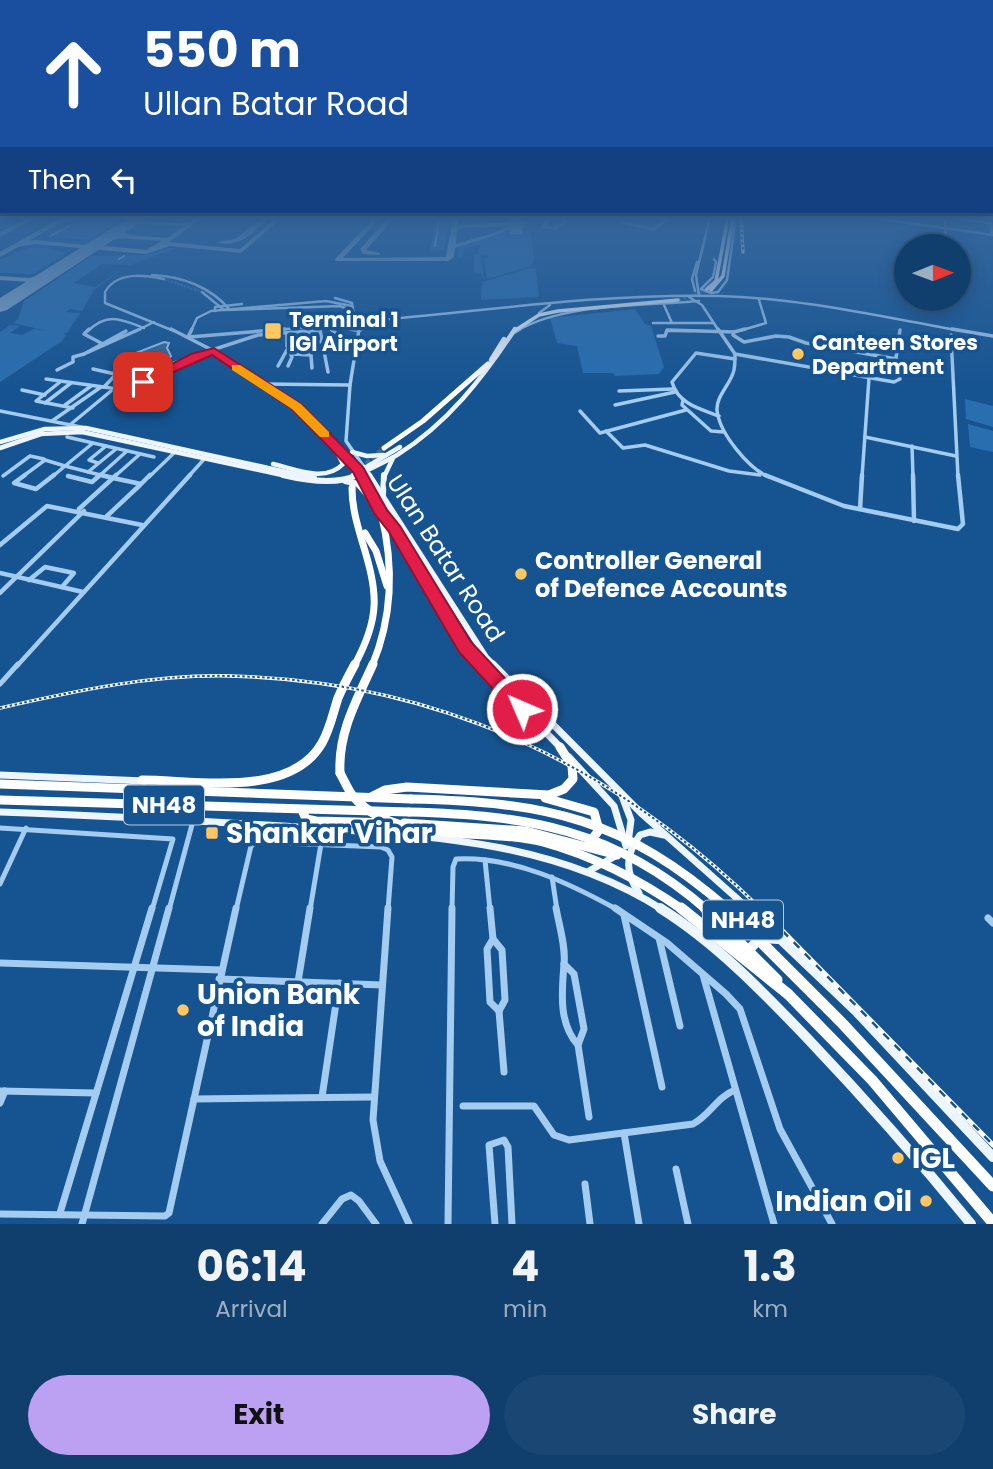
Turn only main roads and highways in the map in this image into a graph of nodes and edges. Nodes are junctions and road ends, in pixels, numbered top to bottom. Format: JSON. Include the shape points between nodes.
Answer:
{"nodes":[{"id":1,"x":718,"y":274,"type":"edge"},
{"id":2,"x":723,"y":274,"type":"edge"},
{"id":3,"x":488,"y":364,"type":"junction"},
{"id":4,"x":92,"y":432,"type":"junction"},
{"id":5,"x":0,"y":442,"type":"edge"},
{"id":6,"x":332,"y":443,"type":"road end"},
{"id":7,"x":0,"y":447,"type":"edge"},
{"id":8,"x":384,"y":448,"type":"tunnel mouth"},
{"id":9,"x":352,"y":452,"type":"road end"},
{"id":10,"x":395,"y":453,"type":"junction"},
{"id":11,"x":207,"y":456,"type":"junction"},
{"id":12,"x":253,"y":463,"type":"junction"},
{"id":13,"x":363,"y":471,"type":"junction"},
{"id":14,"x":311,"y":479,"type":"junction"},
{"id":15,"x":352,"y":488,"type":"tunnel mouth"},
{"id":16,"x":384,"y":498,"type":"junction"},
{"id":17,"x":379,"y":510,"type":"junction"},
{"id":18,"x":357,"y":520,"type":"junction"},
{"id":19,"x":389,"y":597,"type":"junction"},
{"id":20,"x":560,"y":747,"type":"junction"},
{"id":21,"x":0,"y":775,"type":"edge"},
{"id":22,"x":142,"y":780,"type":"junction"},
{"id":23,"x":0,"y":784,"type":"edge"},
{"id":24,"x":612,"y":784,"type":"junction"},
{"id":25,"x":159,"y":789,"type":"junction"},
{"id":26,"x":527,"y":795,"type":"junction"},
{"id":27,"x":371,"y":797,"type":"junction"},
{"id":28,"x":0,"y":800,"type":"edge"},
{"id":29,"x":302,"y":810,"type":"junction"},
{"id":30,"x":0,"y":812,"type":"edge"},
{"id":31,"x":430,"y":823,"type":"junction"},
{"id":32,"x":402,"y":835,"type":"junction"},
{"id":33,"x":671,"y":839,"type":"junction"},
{"id":34,"x":571,"y":844,"type":"junction"},
{"id":35,"x":626,"y":846,"type":"junction"},
{"id":36,"x":617,"y":855,"type":"junction"},
{"id":37,"x":589,"y":871,"type":"junction"},
{"id":38,"x":643,"y":897,"type":"junction"},
{"id":39,"x":786,"y":944,"type":"junction"},
{"id":40,"x":753,"y":984,"type":"junction"},
{"id":41,"x":788,"y":994,"type":"junction"},
{"id":42,"x":993,"y":1157,"type":"edge"},
{"id":43,"x":993,"y":1186,"type":"edge"},
{"id":44,"x":993,"y":1223,"type":"edge"},
{"id":45,"x":971,"y":1224,"type":"edge"}],
"edges":[{"from":1,"to":2,"type":"main road","via":[[709,289]]},
{"from":3,"to":8,"type":"highway","via":[[423,421]]},
{"from":3,"to":10,"type":"main road","via":[[451,407]]},
{"from":3,"to":10,"type":"main road","via":[[512,327],[539,313],[679,298],[546,314],[522,323],[455,409]]},
{"from":4,"to":5,"type":"main road","via":[[86,428],[45,429]]},
{"from":4,"to":7,"type":"main road","via":[[41,434]]},
{"from":4,"to":11,"type":"main road"},
{"from":4,"to":11,"type":"main road"},
{"from":6,"to":12,"type":"main road","via":[[343,464],[330,473]]},
{"from":9,"to":10,"type":"main road","via":[[367,457]]},
{"from":10,"to":13,"type":"main road"},
{"from":10,"to":16,"type":"main road","via":[[384,475]]},
{"from":11,"to":12,"type":"main road"},
{"from":11,"to":14,"type":"main road"},
{"from":12,"to":14,"type":"main road"},
{"from":13,"to":14,"type":"main road"},
{"from":13,"to":16,"type":"main road","name":"Ulan Batar Road"},
{"from":13,"to":17,"type":"main road","name":"Ulan Batar Road"},
{"from":14,"to":17,"type":"main road","via":[[355,482]]},
{"from":15,"to":18,"type":"highway"},
{"from":16,"to":24,"type":"main road","name":"Ulan Batar Road","via":[[486,657]]},
{"from":17,"to":19,"type":"highway","via":[[392,557]]},
{"from":17,"to":20,"type":"main road","name":"Ulan Batar Road","via":[[474,659]]},
{"from":18,"to":19,"type":"highway","via":[[376,551]]},
{"from":18,"to":22,"type":"highway","via":[[374,578],[374,618],[316,752],[291,773],[265,782]]},
{"from":19,"to":41,"type":"highway","bridge":true,"via":[[381,645],[344,725],[339,752],[346,787],[364,809],[408,828],[535,840],[616,869],[691,915]]},
{"from":20,"to":26,"type":"highway","via":[[574,769],[570,785],[558,793]]},
{"from":20,"to":35,"type":"main road","name":"Ulan Batar Road","via":[[614,806]]},
{"from":21,"to":22,"type":"main road"},
{"from":22,"to":25,"type":"main road"},
{"from":23,"to":25,"type":"highway","number":"NH48"},
{"from":24,"to":33,"type":"main road"},
{"from":24,"to":35,"type":"main road","via":[[629,814],[631,835]]},
{"from":25,"to":27,"type":"highway","number":"NH48"},
{"from":26,"to":27,"type":"highway","via":[[480,789],[393,788]]},
{"from":26,"to":34,"type":"highway","via":[[594,812],[598,835],[586,844]]},
{"from":27,"to":43,"type":"highway","number":"NH48","bridge":true,"via":[[492,802],[555,812],[617,834],[681,869],[750,927]]},
{"from":28,"to":29,"type":"highway","number":"NH48"},
{"from":29,"to":31,"type":"highway","via":[[306,820]]},
{"from":29,"to":41,"type":"highway","number":"NH48","bridge":true,"via":[[501,817],[579,834],[670,880],[713,913]]},
{"from":30,"to":32,"type":"main road"},
{"from":31,"to":32,"type":"highway"},
{"from":31,"to":34,"type":"highway","via":[[526,831]]},
{"from":32,"to":37,"type":"main road","via":[[496,845],[552,857]]},
{"from":33,"to":38,"type":"main road","via":[[650,832],[640,835],[626,857],[627,872]]},
{"from":33,"to":39,"type":"main road"},
{"from":34,"to":36,"type":"highway"},
{"from":35,"to":36,"type":"main road"},
{"from":36,"to":37,"type":"main road"},
{"from":37,"to":38,"type":"main road"},
{"from":38,"to":40,"type":"main road","via":[[719,951]]},
{"from":39,"to":40,"type":"main road","via":[[765,936],[753,943],[746,962]]},
{"from":39,"to":42,"type":"main road","via":[[857,1012]]},
{"from":40,"to":45,"type":"main road","via":[[870,1106]]},
{"from":41,"to":44,"type":"highway","number":"NH48","via":[[872,1080]]}]}
